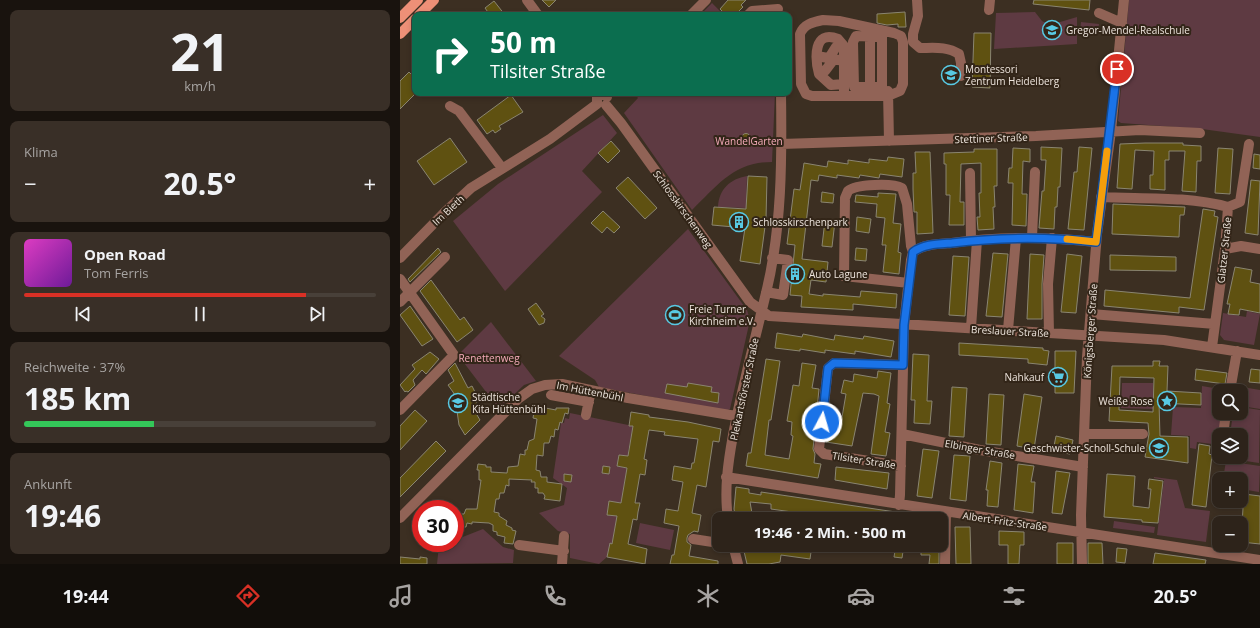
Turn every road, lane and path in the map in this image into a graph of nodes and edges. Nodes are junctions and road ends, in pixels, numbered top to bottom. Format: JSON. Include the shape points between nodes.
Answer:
{"nodes":[{"id":1,"x":418,"y":0,"type":"edge"},
{"id":2,"x":434,"y":0,"type":"edge"},
{"id":3,"x":527,"y":0,"type":"edge"},
{"id":4,"x":706,"y":0,"type":"edge"},
{"id":5,"x":917,"y":0,"type":"edge"},
{"id":6,"x":1124,"y":0,"type":"edge"},
{"id":7,"x":778,"y":8,"type":"edge"},
{"id":8,"x":422,"y":12,"type":"edge"},
{"id":9,"x":536,"y":12,"type":"edge"},
{"id":10,"x":694,"y":12,"type":"edge"},
{"id":11,"x":750,"y":12,"type":"edge"},
{"id":12,"x":1099,"y":13,"type":"dead end"},
{"id":13,"x":400,"y":18,"type":"edge"},
{"id":14,"x":412,"y":22,"type":"edge"},
{"id":15,"x":1122,"y":23,"type":"junction"},
{"id":16,"x":914,"y":27,"type":"junction"},
{"id":17,"x":400,"y":34,"type":"edge"},
{"id":18,"x":894,"y":34,"type":"junction"},
{"id":19,"x":870,"y":36,"type":"junction"},
{"id":20,"x":836,"y":47,"type":"dead end"},
{"id":21,"x":853,"y":53,"type":"junction"},
{"id":22,"x":870,"y":53,"type":"junction"},
{"id":23,"x":883,"y":53,"type":"junction"},
{"id":24,"x":817,"y":56,"type":"junction"},
{"id":25,"x":836,"y":59,"type":"junction"},
{"id":26,"x":870,"y":68,"type":"junction"},
{"id":27,"x":825,"y":71,"type":"dead end"},
{"id":28,"x":961,"y":76,"type":"dead end"},
{"id":29,"x":853,"y":79,"type":"junction"},
{"id":30,"x":837,"y":85,"type":"junction"},
{"id":31,"x":870,"y":88,"type":"junction"},
{"id":32,"x":781,"y":96,"type":"edge"},
{"id":33,"x":828,"y":96,"type":"junction"},
{"id":34,"x":842,"y":96,"type":"junction"},
{"id":35,"x":888,"y":96,"type":"junction"},
{"id":36,"x":603,"y":98,"type":"edge"},
{"id":37,"x":450,"y":106,"type":"dead end"},
{"id":38,"x":1111,"y":131,"type":"junction"},
{"id":39,"x":1200,"y":133,"type":"dead end"},
{"id":40,"x":889,"y":141,"type":"junction"},
{"id":41,"x":781,"y":144,"type":"junction"},
{"id":42,"x":1249,"y":144,"type":"dead end"},
{"id":43,"x":502,"y":168,"type":"junction"},
{"id":44,"x":1035,"y":172,"type":"dead end"},
{"id":45,"x":970,"y":173,"type":"dead end"},
{"id":46,"x":1102,"y":197,"type":"junction"},
{"id":47,"x":1228,"y":207,"type":"junction"},
{"id":48,"x":1032,"y":237,"type":"junction"},
{"id":49,"x":1016,"y":238,"type":"junction"},
{"id":50,"x":1052,"y":238,"type":"junction"},
{"id":51,"x":974,"y":240,"type":"junction"},
{"id":52,"x":1096,"y":242,"type":"junction"},
{"id":53,"x":1225,"y":249,"type":"junction"},
{"id":54,"x":1260,"y":249,"type":"edge"},
{"id":55,"x":913,"y":252,"type":"junction"},
{"id":56,"x":445,"y":257,"type":"dead end"},
{"id":57,"x":400,"y":258,"type":"edge"},
{"id":58,"x":772,"y":258,"type":"junction"},
{"id":59,"x":400,"y":279,"type":"edge"},
{"id":60,"x":909,"y":283,"type":"junction"},
{"id":61,"x":410,"y":292,"type":"junction"},
{"id":62,"x":766,"y":292,"type":"junction"},
{"id":63,"x":400,"y":302,"type":"edge"},
{"id":64,"x":761,"y":311,"type":"junction"},
{"id":65,"x":1091,"y":314,"type":"junction"},
{"id":66,"x":1215,"y":324,"type":"junction"},
{"id":67,"x":904,"y":325,"type":"junction"},
{"id":68,"x":971,"y":328,"type":"junction"},
{"id":69,"x":1008,"y":330,"type":"junction"},
{"id":70,"x":1049,"y":333,"type":"junction"},
{"id":71,"x":1089,"y":335,"type":"junction"},
{"id":72,"x":1212,"y":347,"type":"junction"},
{"id":73,"x":1237,"y":351,"type":"junction"},
{"id":74,"x":1260,"y":355,"type":"edge"},
{"id":75,"x":903,"y":365,"type":"junction"},
{"id":76,"x":1231,"y":384,"type":"edge"},
{"id":77,"x":591,"y":391,"type":"junction"},
{"id":78,"x":551,"y":395,"type":"dead end"},
{"id":79,"x":589,"y":402,"type":"junction"},
{"id":80,"x":400,"y":410,"type":"edge"},
{"id":81,"x":586,"y":415,"type":"dead end"},
{"id":82,"x":736,"y":416,"type":"junction"},
{"id":83,"x":902,"y":434,"type":"junction"},
{"id":84,"x":1084,"y":434,"type":"junction"},
{"id":85,"x":1143,"y":434,"type":"dead end"},
{"id":86,"x":901,"y":466,"type":"junction"},
{"id":87,"x":1083,"y":467,"type":"junction"},
{"id":88,"x":726,"y":480,"type":"junction"},
{"id":89,"x":898,"y":505,"type":"junction"},
{"id":90,"x":721,"y":512,"type":"edge"},
{"id":91,"x":728,"y":512,"type":"edge"},
{"id":92,"x":946,"y":512,"type":"edge"},
{"id":93,"x":948,"y":512,"type":"edge"},
{"id":94,"x":400,"y":518,"type":"edge"},
{"id":95,"x":1082,"y":532,"type":"junction"},
{"id":96,"x":564,"y":536,"type":"dead end"},
{"id":97,"x":693,"y":539,"type":"dead end"},
{"id":98,"x":712,"y":542,"type":"edge"},
{"id":99,"x":519,"y":545,"type":"dead end"},
{"id":100,"x":564,"y":551,"type":"junction"},
{"id":101,"x":735,"y":552,"type":"edge"},
{"id":102,"x":945,"y":552,"type":"edge"},
{"id":103,"x":1260,"y":560,"type":"edge"},
{"id":104,"x":562,"y":564,"type":"edge"},
{"id":105,"x":738,"y":564,"type":"edge"},
{"id":106,"x":945,"y":564,"type":"edge"},
{"id":107,"x":1082,"y":564,"type":"edge"}],
"edges":[{"from":1,"to":13,"type":"main road"},
{"from":2,"to":8,"type":"main road"},
{"from":3,"to":9,"type":"street"},
{"from":4,"to":10,"type":"street"},
{"from":5,"to":16,"type":"street","via":[[918,16]]},
{"from":6,"to":15,"type":"street","name":"Königsberger Straße"},
{"from":7,"to":11,"type":"street"},
{"from":12,"to":15,"type":"street"},
{"from":14,"to":17,"type":"main road"},
{"from":15,"to":38,"type":"street","name":"Königsberger Straße"},
{"from":16,"to":18,"type":"street","via":[[910,31]]},
{"from":16,"to":28,"type":"street","via":[[913,42],[916,46],[945,48],[959,54]]},
{"from":18,"to":33,"type":"street","via":[[833,20],[814,22],[803,28],[799,38],[802,88],[809,96]]},
{"from":18,"to":35,"type":"street"},
{"from":18,"to":35,"type":"street","via":[[903,42],[903,86],[898,93]]},
{"from":19,"to":21,"type":"street","via":[[854,37]]},
{"from":19,"to":22,"type":"street"},
{"from":19,"to":23,"type":"street","via":[[882,37]]},
{"from":20,"to":25,"type":"street"},
{"from":21,"to":22,"type":"street"},
{"from":21,"to":29,"type":"street"},
{"from":22,"to":23,"type":"street"},
{"from":22,"to":26,"type":"street"},
{"from":23,"to":31,"type":"street","via":[[882,87]]},
{"from":24,"to":25,"type":"street"},
{"from":24,"to":25,"type":"street","via":[[819,43],[824,38],[832,37],[843,44]]},
{"from":24,"to":30,"type":"street","via":[[819,74]]},
{"from":25,"to":27,"type":"street"},
{"from":25,"to":30,"type":"street"},
{"from":26,"to":29,"type":"street"},
{"from":26,"to":31,"type":"street"},
{"from":29,"to":31,"type":"street","via":[[854,87]]},
{"from":30,"to":33,"type":"street"},
{"from":30,"to":34,"type":"street"},
{"from":32,"to":41,"type":"street","name":"Pleikartsförster Straße"},
{"from":33,"to":34,"type":"street"},
{"from":34,"to":35,"type":"street"},
{"from":35,"to":40,"type":"street"},
{"from":36,"to":43,"type":"street","name":"Im Bieth","via":[[550,139]]},
{"from":36,"to":64,"type":"street","name":"Schlosskirschenweg","via":[[750,302]]},
{"from":37,"to":43,"type":"street","via":[[459,111]]},
{"from":38,"to":39,"type":"street","name":"Stettiner Straße","via":[[1167,130]]},
{"from":38,"to":40,"type":"street","name":"Stettiner Straße"},
{"from":38,"to":46,"type":"street","name":"Königsberger Straße"},
{"from":40,"to":41,"type":"street","name":"Stettiner Straße"},
{"from":41,"to":58,"type":"street","name":"Pleikartsförster Straße","via":[[779,202]]},
{"from":42,"to":47,"type":"street","via":[[1240,202]]},
{"from":43,"to":57,"type":"street","name":"Im Bieth","via":[[471,188]]},
{"from":44,"to":48,"type":"street"},
{"from":45,"to":51,"type":"street"},
{"from":46,"to":47,"type":"street","name":"Glatzer Straße","via":[[1171,199]]},
{"from":46,"to":52,"type":"street","name":"Königsberger Straße"},
{"from":47,"to":53,"type":"street","name":"Glatzer Straße"},
{"from":48,"to":49,"type":"street"},
{"from":48,"to":50,"type":"street"},
{"from":49,"to":51,"type":"street"},
{"from":49,"to":69,"type":"street"},
{"from":50,"to":52,"type":"street"},
{"from":50,"to":70,"type":"street","via":[[1048,284]]},
{"from":51,"to":55,"type":"street","via":[[928,246]]},
{"from":51,"to":68,"type":"street"},
{"from":52,"to":65,"type":"street","name":"Königsberger Straße"},
{"from":53,"to":54,"type":"street","via":[[1241,246]]},
{"from":53,"to":66,"type":"street","name":"Glatzer Straße"},
{"from":55,"to":60,"type":"street"},
{"from":55,"to":60,"type":"street","via":[[907,204],[902,188],[896,185],[856,187],[848,191],[844,276]]},
{"from":56,"to":61,"type":"street"},
{"from":58,"to":62,"type":"street","name":"Pleikartsförster Straße"},
{"from":58,"to":62,"type":"street","via":[[788,260],[783,295]]},
{"from":59,"to":61,"type":"street"},
{"from":60,"to":67,"type":"street"},
{"from":61,"to":63,"type":"street"},
{"from":61,"to":80,"type":"street","via":[[454,356]]},
{"from":62,"to":64,"type":"street","name":"Pleikartsförster Straße"},
{"from":64,"to":67,"type":"street","name":"Breslauer Straße","via":[[776,318]]},
{"from":64,"to":82,"type":"street","name":"Pleikartsförster Straße"},
{"from":65,"to":66,"type":"street"},
{"from":65,"to":71,"type":"street","name":"Königsberger Straße"},
{"from":66,"to":72,"type":"street","name":"Glatzer Straße"},
{"from":67,"to":68,"type":"street","name":"Breslauer Straße"},
{"from":67,"to":75,"type":"street"},
{"from":68,"to":69,"type":"street","name":"Breslauer Straße"},
{"from":69,"to":70,"type":"street","name":"Breslauer Straße"},
{"from":70,"to":71,"type":"street","name":"Breslauer Straße"},
{"from":71,"to":72,"type":"street","name":"Breslauer Straße","via":[[1164,340]]},
{"from":71,"to":84,"type":"street","name":"Königsberger Straße"},
{"from":72,"to":73,"type":"street","name":"Breslauer Straße"},
{"from":73,"to":74,"type":"street","name":"Breslauer Straße"},
{"from":73,"to":76,"type":"street"},
{"from":75,"to":83,"type":"street"},
{"from":75,"to":86,"type":"street","name":"Tilsiter Straße","via":[[834,363],[828,368],[819,449],[824,454]]},
{"from":77,"to":79,"type":"street"},
{"from":77,"to":82,"type":"street","name":"Im Hüttenbühl"},
{"from":77,"to":94,"type":"street","name":"Im Hüttenbühl","via":[[553,384],[526,392]]},
{"from":78,"to":79,"type":"street"},
{"from":79,"to":81,"type":"street"},
{"from":82,"to":88,"type":"street","name":"Pleikartsförster Straße"},
{"from":83,"to":86,"type":"street"},
{"from":83,"to":87,"type":"street","name":"Elbinger Straße"},
{"from":84,"to":85,"type":"street"},
{"from":84,"to":87,"type":"street","name":"Königsberger Straße"},
{"from":86,"to":89,"type":"street"},
{"from":87,"to":95,"type":"street","name":"Königsberger Straße"},
{"from":88,"to":89,"type":"street","name":"Albert-Fritz-Straße"},
{"from":88,"to":90,"type":"street","via":[[720,493]]},
{"from":88,"to":91,"type":"street","name":"Pleikartsförster Straße"},
{"from":89,"to":92,"type":"street","name":"Albert-Fritz-Straße"},
{"from":93,"to":95,"type":"street","name":"Albert-Fritz-Straße"},
{"from":95,"to":103,"type":"street","name":"Albert-Fritz-Straße"},
{"from":95,"to":107,"type":"street","name":"Königsberger Straße"},
{"from":96,"to":100,"type":"street"},
{"from":97,"to":98,"type":"street"},
{"from":99,"to":100,"type":"street"},
{"from":100,"to":104,"type":"street"},
{"from":101,"to":105,"type":"street"},
{"from":102,"to":106,"type":"street"}]}
